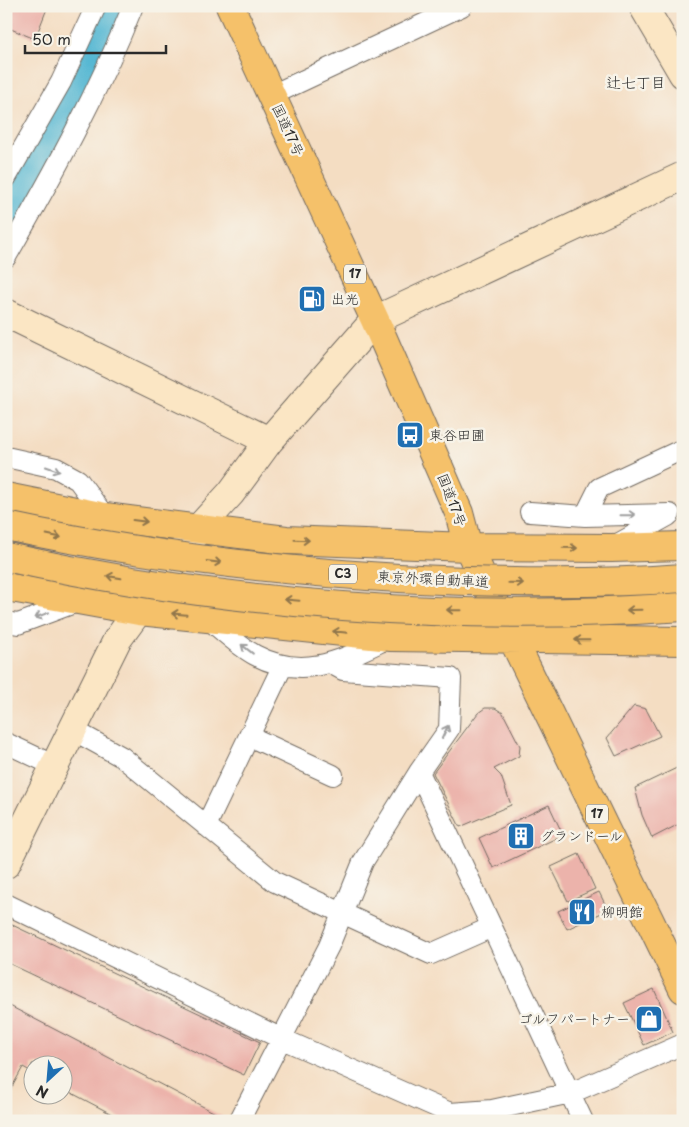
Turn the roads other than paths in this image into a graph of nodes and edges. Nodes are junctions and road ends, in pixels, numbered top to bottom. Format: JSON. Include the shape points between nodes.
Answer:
{"nodes":[{"id":1,"x":96,"y":6,"type":"edge"},
{"id":2,"x":133,"y":6,"type":"edge"},
{"id":3,"x":230,"y":6,"type":"edge"},
{"id":4,"x":462,"y":6,"type":"edge"},
{"id":5,"x":643,"y":6,"type":"edge"},
{"id":6,"x":683,"y":74,"type":"edge"},
{"id":7,"x":272,"y":95,"type":"junction"},
{"id":8,"x":9,"y":163,"type":"edge"},
{"id":9,"x":683,"y":176,"type":"edge"},
{"id":10,"x":6,"y":257,"type":"edge"},
{"id":11,"x":6,"y":312,"type":"edge"},
{"id":12,"x":375,"y":320,"type":"junction"},
{"id":13,"x":269,"y":441,"type":"junction"},
{"id":14,"x":683,"y":449,"type":"edge"},
{"id":15,"x":6,"y":457,"type":"edge"},
{"id":16,"x":6,"y":497,"type":"edge"},
{"id":17,"x":530,"y":512,"type":"dead end"},
{"id":18,"x":677,"y":514,"type":"edge"},
{"id":19,"x":585,"y":516,"type":"junction"},
{"id":20,"x":105,"y":517,"type":"junction"},
{"id":21,"x":6,"y":526,"type":"edge"},
{"id":22,"x":199,"y":528,"type":"junction"},
{"id":23,"x":683,"y":546,"type":"edge"},
{"id":24,"x":468,"y":547,"type":"junction"},
{"id":25,"x":611,"y":548,"type":"junction"},
{"id":26,"x":6,"y":557,"type":"edge"},
{"id":27,"x":683,"y":578,"type":"edge"},
{"id":28,"x":6,"y":588,"type":"edge"},
{"id":29,"x":77,"y":602,"type":"junction"},
{"id":30,"x":683,"y":607,"type":"edge"},
{"id":31,"x":139,"y":611,"type":"junction"},
{"id":32,"x":205,"y":617,"type":"junction"},
{"id":33,"x":6,"y":622,"type":"edge"},
{"id":34,"x":391,"y":638,"type":"junction"},
{"id":35,"x":511,"y":639,"type":"junction"},
{"id":36,"x":683,"y":641,"type":"edge"},
{"id":37,"x":332,"y":664,"type":"junction"},
{"id":38,"x":283,"y":665,"type":"junction"},
{"id":39,"x":73,"y":730,"type":"junction"},
{"id":40,"x":249,"y":736,"type":"junction"},
{"id":41,"x":6,"y":743,"type":"edge"},
{"id":42,"x":55,"y":766,"type":"junction"},
{"id":43,"x":419,"y":772,"type":"junction"},
{"id":44,"x":333,"y":775,"type":"dead end"},
{"id":45,"x":206,"y":826,"type":"junction"},
{"id":46,"x":6,"y":864,"type":"edge"},
{"id":47,"x":6,"y":904,"type":"edge"},
{"id":48,"x":342,"y":913,"type":"junction"},
{"id":49,"x":492,"y":927,"type":"junction"},
{"id":50,"x":683,"y":989,"type":"edge"},
{"id":51,"x":280,"y":1038,"type":"junction"},
{"id":52,"x":683,"y":1044,"type":"edge"},
{"id":53,"x":571,"y":1093,"type":"junction"},
{"id":54,"x":448,"y":1117,"type":"edge"},
{"id":55,"x":239,"y":1121,"type":"edge"},
{"id":56,"x":583,"y":1121,"type":"edge"}],
"edges":[{"from":1,"to":8,"type":"street","via":[[61,82]]},
{"from":2,"to":10,"type":"street","via":[[112,58],[63,155]]},
{"from":3,"to":7,"type":"highway","name":"国道17号","number":"17"},
{"from":4,"to":7,"type":"street"},
{"from":5,"to":6,"type":"street"},
{"from":7,"to":12,"type":"highway","name":"国道17号","number":"17"},
{"from":9,"to":12,"type":"street"},
{"from":11,"to":13,"type":"street"},
{"from":12,"to":13,"type":"street"},
{"from":12,"to":24,"type":"highway","name":"国道17号","number":"17","via":[[460,513]]},
{"from":13,"to":22,"type":"street","via":[[231,493]]},
{"from":14,"to":19,"type":"street","via":[[599,488]]},
{"from":15,"to":20,"type":"street","one_way":true,"via":[[56,468],[78,480]]},
{"from":16,"to":20,"type":"highway"},
{"from":17,"to":19,"type":"street"},
{"from":19,"to":18,"type":"street","one_way":true},
{"from":18,"to":25,"type":"street"},
{"from":20,"to":22,"type":"highway","one_way":true},
{"from":21,"to":27,"type":"highway","name":"東京外環自動車道","number":"C3","one_way":true,"bridge":true,"via":[[124,549],[316,573],[516,583],[640,582]]},
{"from":22,"to":24,"type":"highway","one_way":true,"via":[[286,540]]},
{"from":22,"to":31,"type":"street"},
{"from":23,"to":25,"type":"highway"},
{"from":24,"to":25,"type":"highway","one_way":true},
{"from":24,"to":35,"type":"highway","name":"国道17号","number":"17"},
{"from":30,"to":26,"type":"highway","name":"東京外環自動車道","number":"C3","one_way":true,"bridge":true,"via":[[520,611],[416,609],[212,592]]},
{"from":28,"to":29,"type":"highway"},
{"from":29,"to":31,"type":"highway"},
{"from":29,"to":33,"type":"street","one_way":true,"via":[[18,624]]},
{"from":32,"to":31,"type":"highway","one_way":true},
{"from":31,"to":39,"type":"street","via":[[117,640]]},
{"from":34,"to":32,"type":"highway","one_way":true},
{"from":38,"to":32,"type":"street","one_way":true,"via":[[255,655]]},
{"from":34,"to":35,"type":"highway"},
{"from":34,"to":37,"type":"street"},
{"from":36,"to":35,"type":"highway","one_way":true},
{"from":35,"to":50,"type":"highway","name":"国道17号","number":"17"},
{"from":37,"to":38,"type":"street","via":[[310,667]]},
{"from":43,"to":37,"type":"street","one_way":true,"via":[[449,729],[451,678],[343,670]]},
{"from":38,"to":40,"type":"street"},
{"from":39,"to":42,"type":"street"},
{"from":39,"to":45,"type":"street","via":[[122,757]]},
{"from":40,"to":44,"type":"street"},
{"from":40,"to":45,"type":"street"},
{"from":41,"to":42,"type":"street"},
{"from":42,"to":46,"type":"street"},
{"from":43,"to":48,"type":"street","via":[[363,862]]},
{"from":43,"to":49,"type":"street"},
{"from":45,"to":48,"type":"street","via":[[275,882]]},
{"from":47,"to":51,"type":"street"},
{"from":48,"to":49,"type":"street","via":[[431,954]]},
{"from":48,"to":51,"type":"street","via":[[329,946]]},
{"from":49,"to":53,"type":"street"},
{"from":51,"to":54,"type":"street"},
{"from":51,"to":55,"type":"street"},
{"from":52,"to":53,"type":"street"},
{"from":53,"to":54,"type":"street"},
{"from":53,"to":56,"type":"street"}]}
